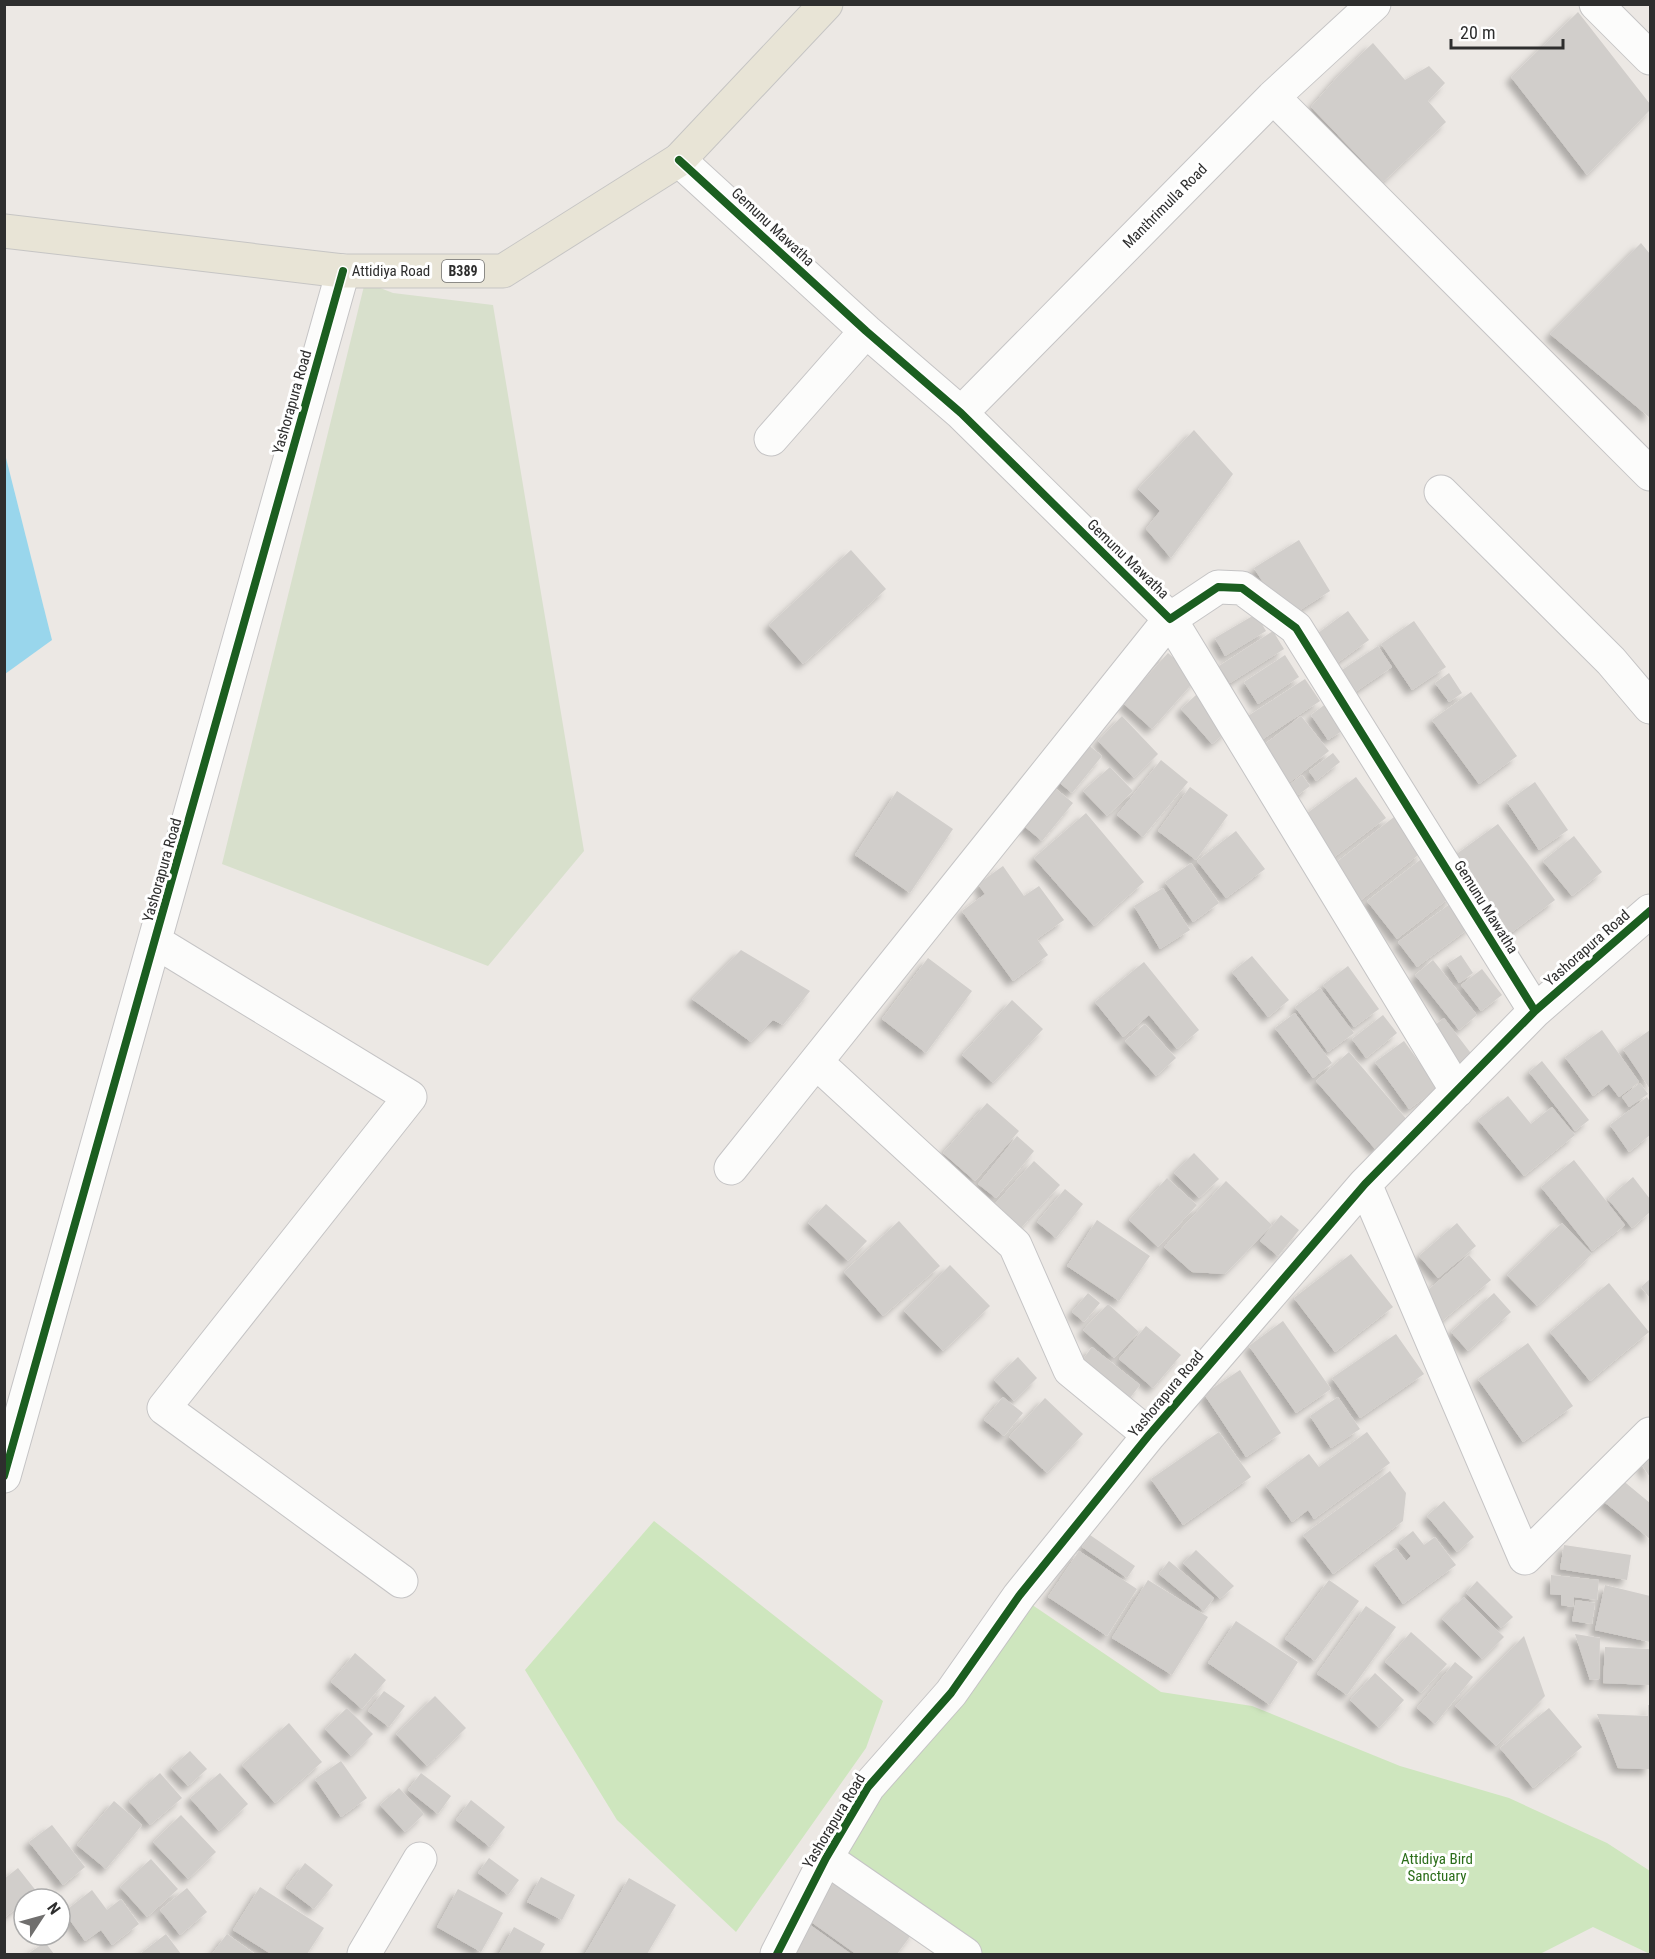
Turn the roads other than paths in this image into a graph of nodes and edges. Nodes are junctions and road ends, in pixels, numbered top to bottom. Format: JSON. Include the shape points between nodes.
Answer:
{"nodes":[{"id":1,"x":826,"y":4,"type":"edge"},
{"id":2,"x":1374,"y":4,"type":"edge"},
{"id":3,"x":1596,"y":4,"type":"edge"},
{"id":4,"x":1650,"y":58,"type":"edge"},
{"id":5,"x":1273,"y":97,"type":"junction"},
{"id":6,"x":680,"y":160,"type":"junction"},
{"id":7,"x":4,"y":231,"type":"edge"},
{"id":8,"x":343,"y":271,"type":"junction"},
{"id":9,"x":866,"y":331,"type":"junction"},
{"id":10,"x":961,"y":413,"type":"junction"},
{"id":11,"x":771,"y":439,"type":"dead end"},
{"id":12,"x":1650,"y":474,"type":"edge"},
{"id":13,"x":1441,"y":492,"type":"dead end"},
{"id":14,"x":1170,"y":619,"type":"junction"},
{"id":15,"x":1650,"y":707,"type":"edge"},
{"id":16,"x":1650,"y":911,"type":"edge"},
{"id":17,"x":156,"y":942,"type":"junction"},
{"id":18,"x":1535,"y":1011,"type":"junction"},
{"id":19,"x":816,"y":1062,"type":"junction"},
{"id":20,"x":1457,"y":1091,"type":"junction"},
{"id":21,"x":731,"y":1168,"type":"dead end"},
{"id":22,"x":1365,"y":1184,"type":"junction"},
{"id":23,"x":1650,"y":1434,"type":"edge"},
{"id":24,"x":1149,"y":1435,"type":"junction"},
{"id":25,"x":4,"y":1476,"type":"edge"},
{"id":26,"x":400,"y":1581,"type":"dead end"},
{"id":27,"x":826,"y":1858,"type":"junction"},
{"id":28,"x":420,"y":1859,"type":"dead end"},
{"id":29,"x":364,"y":1954,"type":"edge"},
{"id":30,"x":777,"y":1954,"type":"edge"},
{"id":31,"x":965,"y":1954,"type":"edge"}],
"edges":[{"from":1,"to":6,"type":"main road","name":"Attidiya Road","number":"B389"},
{"from":2,"to":5,"type":"street","name":"Manthrimulla Road"},
{"from":3,"to":4,"type":"street"},
{"from":5,"to":10,"type":"street","name":"Manthrimulla Road"},
{"from":5,"to":12,"type":"street"},
{"from":6,"to":8,"type":"main road","name":"Attidiya Road","number":"B389","via":[[503,271]]},
{"from":6,"to":9,"type":"street","name":"Gemunu Mawatha"},
{"from":7,"to":8,"type":"main road","name":"Attidiya Road","number":"B389"},
{"from":8,"to":17,"type":"street","name":"Yashorapura Road"},
{"from":9,"to":10,"type":"street","name":"Gemunu Mawatha"},
{"from":9,"to":11,"type":"street"},
{"from":10,"to":14,"type":"street","name":"Gemunu Mawatha"},
{"from":13,"to":15,"type":"street","via":[[1611,661]]},
{"from":14,"to":18,"type":"street","name":"Gemunu Mawatha","via":[[1218,587],[1242,588],[1296,628]]},
{"from":14,"to":19,"type":"street"},
{"from":14,"to":20,"type":"street"},
{"from":16,"to":18,"type":"street","name":"Yashorapura Road"},
{"from":17,"to":25,"type":"street","name":"Yashorapura Road"},
{"from":17,"to":26,"type":"street","via":[[410,1097],[164,1408]]},
{"from":18,"to":20,"type":"street","name":"Yashorapura Road"},
{"from":19,"to":21,"type":"street"},
{"from":19,"to":24,"type":"street","via":[[1015,1245],[1070,1370]]},
{"from":20,"to":22,"type":"street","name":"Yashorapura Road"},
{"from":22,"to":23,"type":"street","via":[[1525,1558]]},
{"from":22,"to":24,"type":"street","name":"Yashorapura Road"},
{"from":24,"to":27,"type":"street","name":"Yashorapura Road","via":[[1019,1596],[951,1693],[868,1786]]},
{"from":27,"to":30,"type":"street","name":"Yashorapura Road"},
{"from":27,"to":31,"type":"street"},
{"from":28,"to":29,"type":"street"}]}
